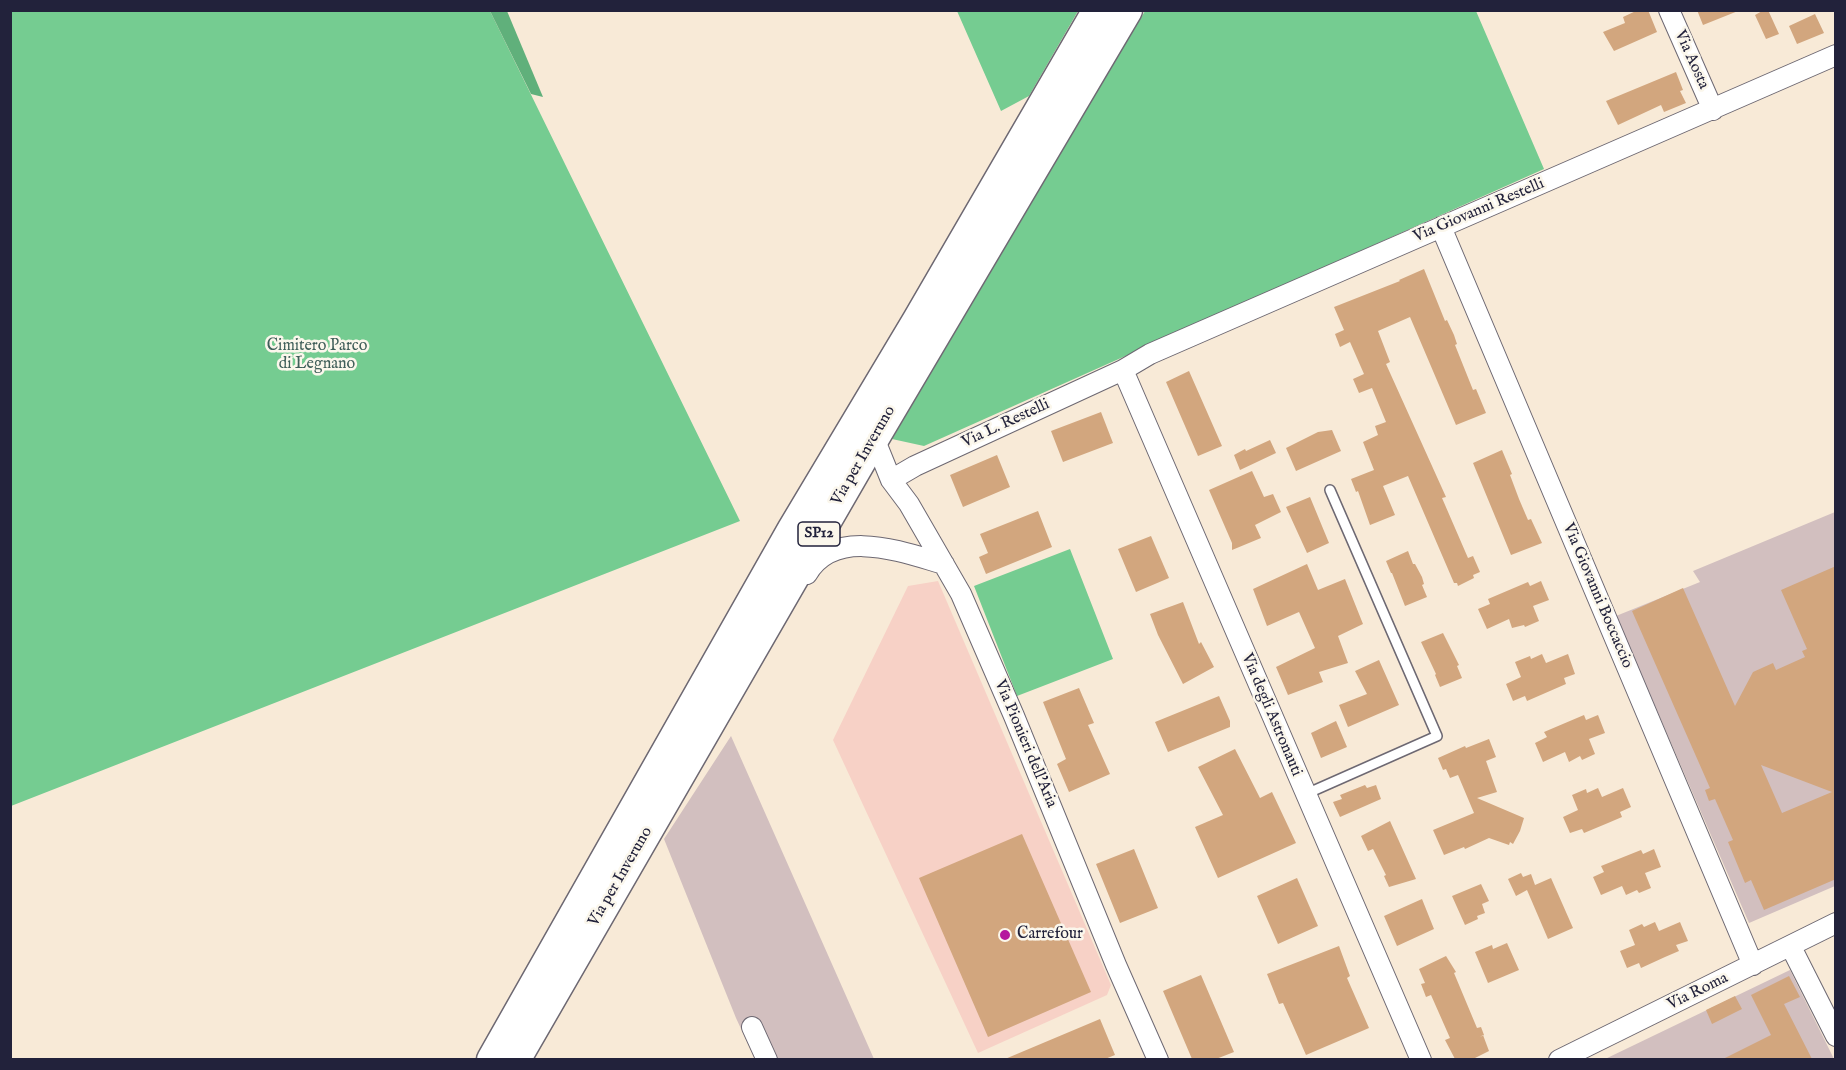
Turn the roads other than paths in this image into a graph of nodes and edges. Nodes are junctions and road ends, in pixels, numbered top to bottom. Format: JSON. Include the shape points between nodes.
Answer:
{"nodes":[{"id":1,"x":1098,"y":10,"type":"edge"},
{"id":2,"x":1127,"y":10,"type":"edge"},
{"id":3,"x":1669,"y":10,"type":"edge"},
{"id":4,"x":1836,"y":55,"type":"edge"},
{"id":5,"x":1713,"y":110,"type":"junction"},
{"id":6,"x":1441,"y":227,"type":"junction"},
{"id":7,"x":1123,"y":370,"type":"junction"},
{"id":8,"x":874,"y":438,"type":"junction"},
{"id":9,"x":891,"y":480,"type":"junction"},
{"id":10,"x":1330,"y":490,"type":"dead end"},
{"id":11,"x":944,"y":564,"type":"junction"},
{"id":12,"x":1305,"y":795,"type":"junction"},
{"id":13,"x":646,"y":833,"type":"junction"},
{"id":14,"x":1836,"y":923,"type":"edge"},
{"id":15,"x":1791,"y":947,"type":"junction"},
{"id":16,"x":1753,"y":965,"type":"junction"},
{"id":17,"x":752,"y":1027,"type":"dead end"},
{"id":18,"x":1836,"y":1036,"type":"edge"},
{"id":19,"x":492,"y":1059,"type":"edge"},
{"id":20,"x":515,"y":1059,"type":"edge"},
{"id":21,"x":767,"y":1059,"type":"edge"},
{"id":22,"x":1158,"y":1059,"type":"edge"},
{"id":23,"x":1421,"y":1059,"type":"edge"},
{"id":24,"x":1559,"y":1059,"type":"edge"}],
"edges":[{"from":1,"to":19,"type":"main road","name":"Via per Inveruno","number":"SP12","via":[[793,529]]},
{"from":2,"to":8,"type":"main road","name":"Via per Inveruno","number":"SP12"},
{"from":3,"to":5,"type":"street","name":"Via Aosta"},
{"from":4,"to":5,"type":"street","name":"Via Giovanni Restelli"},
{"from":5,"to":6,"type":"street","name":"Via Giovanni Restelli"},
{"from":6,"to":7,"type":"street","name":"Via Giovanni Restelli","via":[[1161,349]]},
{"from":6,"to":16,"type":"street","name":"Via Giovanni Boccaccio"},
{"from":7,"to":9,"type":"street","name":"Via L. Restelli"},
{"from":7,"to":12,"type":"street","name":"Via degli Astronauti"},
{"from":8,"to":9,"type":"street","name":"Via Pionieri dell'Aria"},
{"from":8,"to":13,"type":"main road","name":"Via per Inveruno","number":"SP12"},
{"from":9,"to":11,"type":"street","name":"Via Pionieri dell'Aria"},
{"from":10,"to":12,"type":"lane","via":[[1437,736]]},
{"from":11,"to":13,"type":"street","via":[[885,548],[849,547],[828,552],[811,568],[670,805]]},
{"from":11,"to":22,"type":"street","name":"Via Pionieri dell'Aria","via":[[961,594]]},
{"from":12,"to":23,"type":"street","name":"Via degli Astronauti"},
{"from":13,"to":20,"type":"main road","name":"Via per Inveruno","number":"SP12"},
{"from":14,"to":15,"type":"street","name":"Via Roma"},
{"from":15,"to":16,"type":"street","name":"Via Roma"},
{"from":15,"to":18,"type":"street"},
{"from":16,"to":24,"type":"street","name":"Via Roma"},
{"from":17,"to":21,"type":"street"}]}
